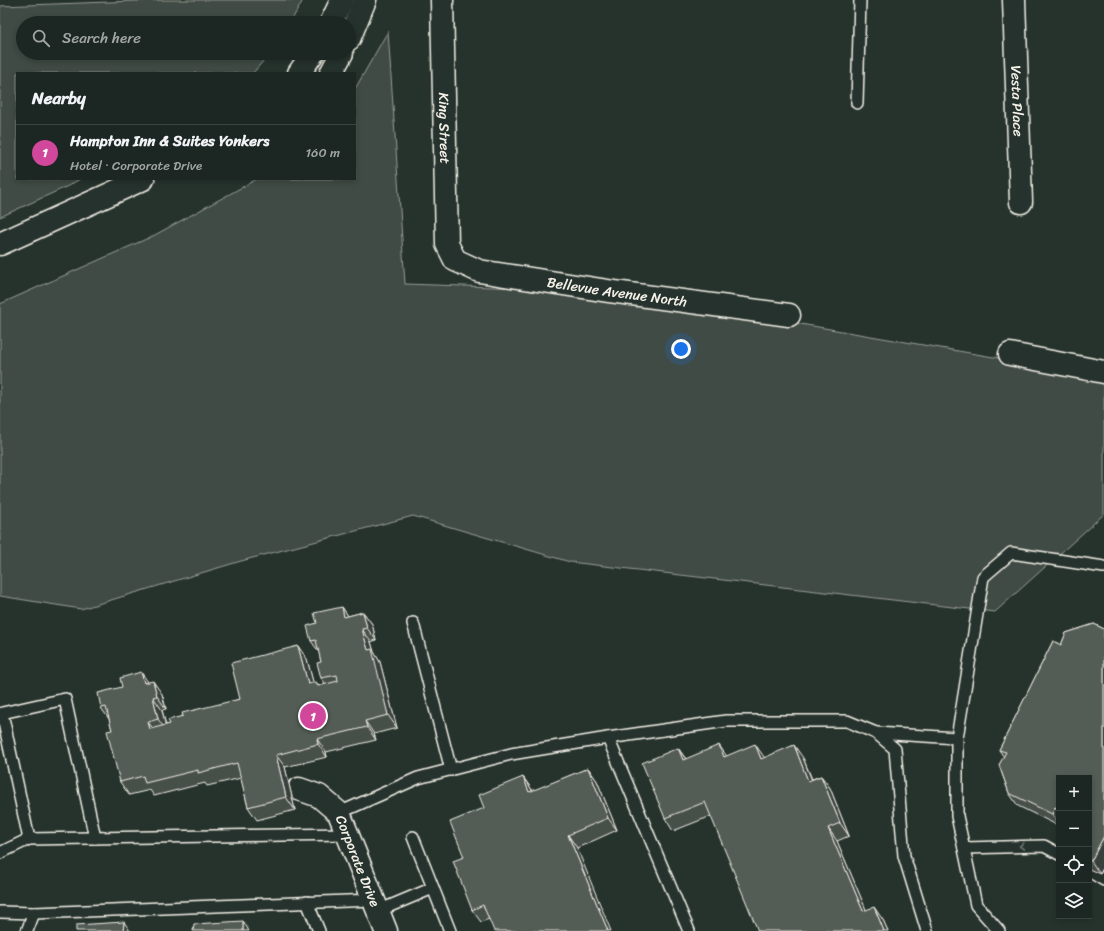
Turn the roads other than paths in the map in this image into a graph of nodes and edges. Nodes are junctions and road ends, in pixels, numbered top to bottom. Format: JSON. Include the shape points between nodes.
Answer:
{"nodes":[{"id":1,"x":342,"y":0,"type":"edge"},
{"id":2,"x":365,"y":0,"type":"edge"},
{"id":3,"x":442,"y":0,"type":"edge"},
{"id":4,"x":860,"y":0,"type":"edge"},
{"id":5,"x":1014,"y":0,"type":"edge"},
{"id":6,"x":334,"y":16,"type":"edge"},
{"id":7,"x":356,"y":22,"type":"edge"},
{"id":8,"x":309,"y":60,"type":"edge"},
{"id":9,"x":338,"y":60,"type":"edge"},
{"id":10,"x":301,"y":72,"type":"edge"},
{"id":11,"x":332,"y":72,"type":"edge"},
{"id":12,"x":857,"y":103,"type":"dead end"},
{"id":13,"x":141,"y":180,"type":"edge"},
{"id":14,"x":1022,"y":202,"type":"dead end"},
{"id":15,"x":0,"y":244,"type":"edge"},
{"id":16,"x":452,"y":254,"type":"joint"},
{"id":17,"x":789,"y":315,"type":"dead end"},
{"id":18,"x":1010,"y":354,"type":"dead end"},
{"id":19,"x":1104,"y":372,"type":"edge"},
{"id":20,"x":1104,"y":567,"type":"edge"},
{"id":21,"x":414,"y":623,"type":"dead end"},
{"id":22,"x":876,"y":733,"type":"junction"},
{"id":23,"x":608,"y":738,"type":"junction"},
{"id":24,"x":957,"y":738,"type":"junction"},
{"id":25,"x":451,"y":770,"type":"junction"},
{"id":26,"x":299,"y":789,"type":"dead end"},
{"id":27,"x":339,"y":812,"type":"junction"},
{"id":28,"x":348,"y":834,"type":"junction"},
{"id":29,"x":413,"y":837,"type":"dead end"},
{"id":30,"x":95,"y":838,"type":"junction"},
{"id":31,"x":29,"y":840,"type":"junction"},
{"id":32,"x":964,"y":848,"type":"junction"},
{"id":33,"x":1056,"y":852,"type":"edge"},
{"id":34,"x":0,"y":853,"type":"edge"},
{"id":35,"x":1092,"y":873,"type":"edge"},
{"id":36,"x":1104,"y":880,"type":"edge"},
{"id":37,"x":433,"y":888,"type":"junction"},
{"id":38,"x":307,"y":902,"type":"junction"},
{"id":39,"x":376,"y":905,"type":"junction"},
{"id":40,"x":0,"y":912,"type":"edge"},
{"id":41,"x":34,"y":913,"type":"junction"},
{"id":42,"x":27,"y":931,"type":"edge"},
{"id":43,"x":319,"y":931,"type":"edge"},
{"id":44,"x":386,"y":931,"type":"edge"},
{"id":45,"x":450,"y":931,"type":"edge"},
{"id":46,"x":689,"y":931,"type":"edge"},
{"id":47,"x":927,"y":931,"type":"edge"},
{"id":48,"x":999,"y":931,"type":"edge"}],
"edges":[{"from":1,"to":6,"type":"street"},
{"from":2,"to":7,"type":"street"},
{"from":3,"to":16,"type":"street","name":"King Street","via":[[447,244]]},
{"from":4,"to":12,"type":"lane"},
{"from":5,"to":14,"type":"street","name":"Vesta Place"},
{"from":8,"to":10,"type":"street"},
{"from":9,"to":11,"type":"street"},
{"from":13,"to":15,"type":"street"},
{"from":16,"to":17,"type":"street","name":"Bellevue Avenue North","via":[[455,260],[479,271]]},
{"from":18,"to":19,"type":"street"},
{"from":20,"to":24,"type":"lane","via":[[1010,553],[983,577]]},
{"from":21,"to":25,"type":"lane"},
{"from":22,"to":23,"type":"lane","via":[[847,721],[726,721]]},
{"from":22,"to":24,"type":"lane"},
{"from":22,"to":47,"type":"lane","via":[[895,749],[904,856]]},
{"from":23,"to":25,"type":"lane","via":[[511,754]]},
{"from":23,"to":46,"type":"lane"},
{"from":24,"to":32,"type":"lane","via":[[957,816]]},
{"from":25,"to":27,"type":"lane","via":[[418,778]]},
{"from":26,"to":27,"type":"street","name":"Corporate Drive","via":[[319,796]]},
{"from":27,"to":28,"type":"street","name":"Corporate Drive"},
{"from":28,"to":30,"type":"lane"},
{"from":28,"to":39,"type":"street","name":"Corporate Drive"},
{"from":29,"to":37,"type":"lane"},
{"from":30,"to":31,"type":"lane"},
{"from":30,"to":31,"type":"lane","via":[[65,699],[2,713]]},
{"from":31,"to":34,"type":"lane"},
{"from":33,"to":32,"type":"lane","one_way":true,"via":[[1044,846]]},
{"from":32,"to":48,"type":"lane","via":[[976,905]]},
{"from":35,"to":36,"type":"lane"},
{"from":37,"to":39,"type":"lane"},
{"from":37,"to":45,"type":"lane"},
{"from":38,"to":39,"type":"lane"},
{"from":38,"to":41,"type":"lane"},
{"from":38,"to":43,"type":"lane"},
{"from":39,"to":44,"type":"street","name":"Corporate Drive"},
{"from":40,"to":41,"type":"lane"},
{"from":41,"to":42,"type":"lane"}]}
